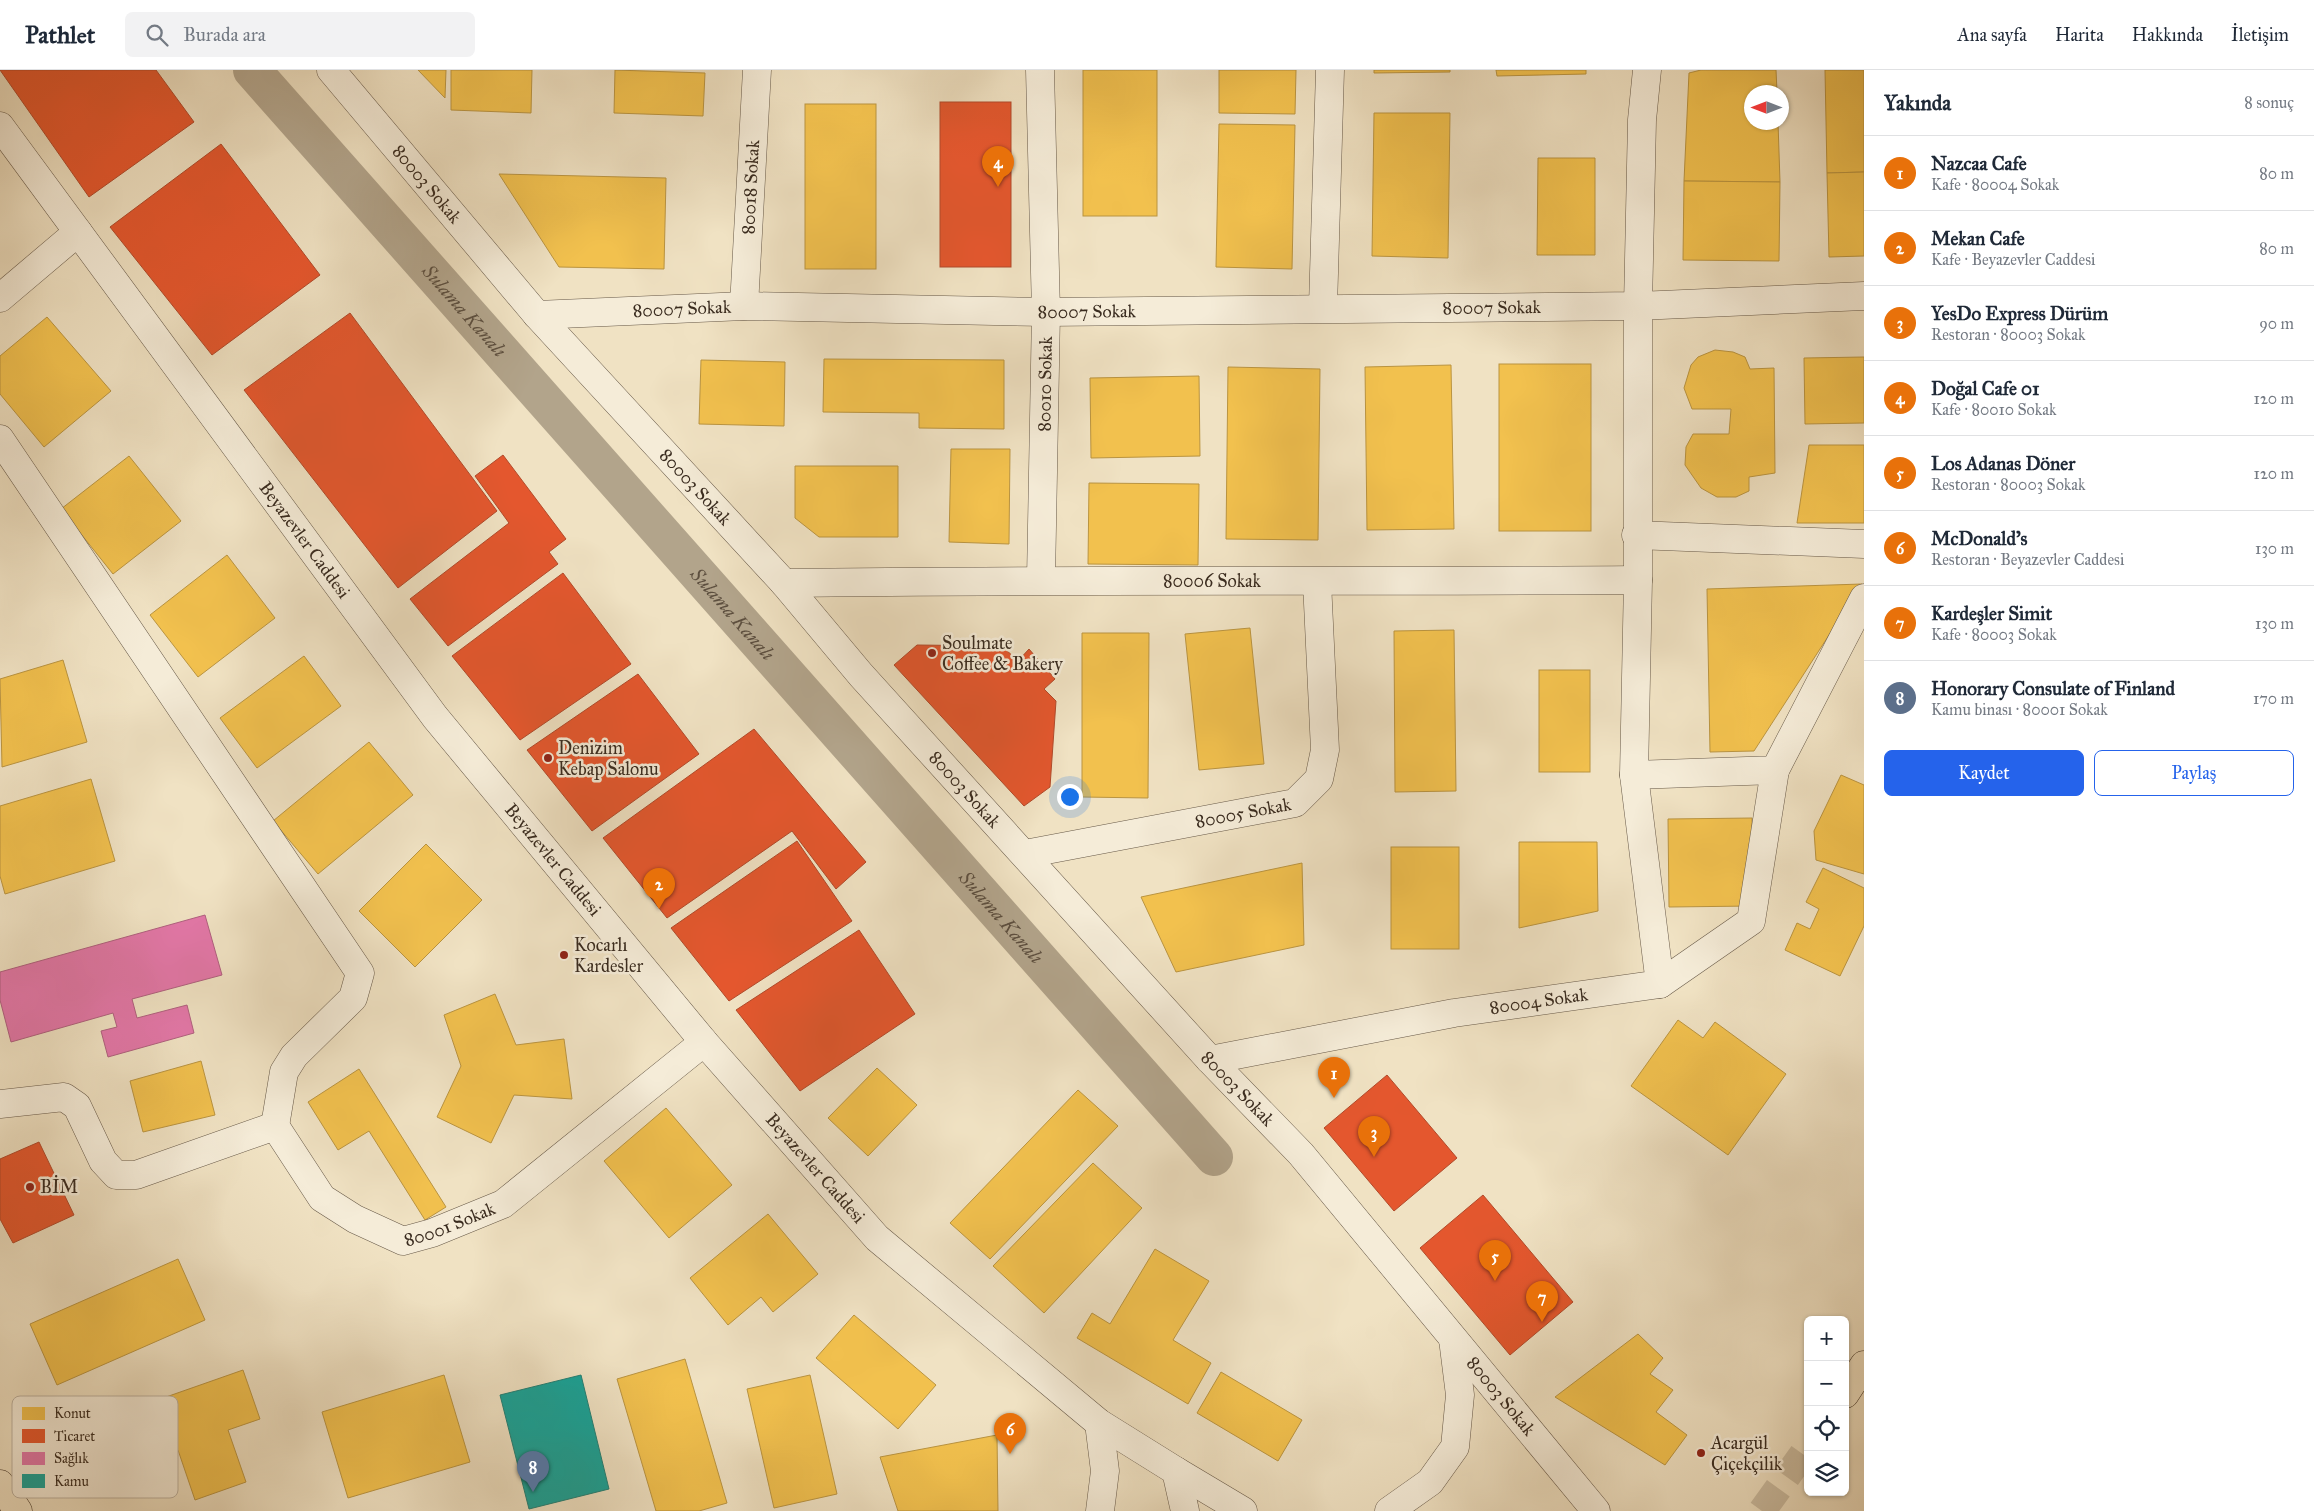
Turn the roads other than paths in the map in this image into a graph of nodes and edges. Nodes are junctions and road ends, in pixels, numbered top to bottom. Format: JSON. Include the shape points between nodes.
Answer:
{"nodes":[{"id":1,"x":331,"y":70,"type":"edge"},
{"id":2,"x":758,"y":70,"type":"edge"},
{"id":3,"x":1040,"y":70,"type":"edge"},
{"id":4,"x":1330,"y":70,"type":"edge"},
{"id":5,"x":1647,"y":70,"type":"edge"},
{"id":6,"x":0,"y":126,"type":"edge"},
{"id":7,"x":78,"y":232,"type":"junction"},
{"id":8,"x":1864,"y":296,"type":"edge"},
{"id":9,"x":0,"y":298,"type":"edge"},
{"id":10,"x":744,"y":306,"type":"junction"},
{"id":11,"x":1638,"y":306,"type":"junction"},
{"id":12,"x":1323,"y":307,"type":"junction"},
{"id":13,"x":1046,"y":312,"type":"junction"},
{"id":14,"x":537,"y":315,"type":"junction"},
{"id":15,"x":0,"y":440,"type":"edge"},
{"id":16,"x":1636,"y":535,"type":"junction"},
{"id":17,"x":1864,"y":544,"type":"edge"},
{"id":18,"x":1041,"y":579,"type":"junction"},
{"id":19,"x":1638,"y":580,"type":"junction"},
{"id":20,"x":1318,"y":582,"type":"junction"},
{"id":21,"x":784,"y":583,"type":"junction"},
{"id":22,"x":1864,"y":598,"type":"edge"},
{"id":23,"x":1775,"y":770,"type":"junction"},
{"id":24,"x":1634,"y":775,"type":"junction"},
{"id":25,"x":1025,"y":854,"type":"junction"},
{"id":26,"x":1660,"y":984,"type":"junction"},
{"id":27,"x":704,"y":1042,"type":"junction"},
{"id":28,"x":1210,"y":1060,"type":"junction"},
{"id":29,"x":0,"y":1104,"type":"edge"},
{"id":30,"x":275,"y":1126,"type":"junction"},
{"id":31,"x":1453,"y":1339,"type":"junction"},
{"id":32,"x":1864,"y":1366,"type":"edge"},
{"id":33,"x":1849,"y":1388,"type":"edge"},
{"id":34,"x":1099,"y":1423,"type":"junction"},
{"id":35,"x":1176,"y":1471,"type":"junction"},
{"id":36,"x":0,"y":1484,"type":"edge"},
{"id":37,"x":0,"y":1506,"type":"edge"},
{"id":38,"x":10,"y":1511,"type":"edge"},
{"id":39,"x":18,"y":1511,"type":"edge"},
{"id":40,"x":1100,"y":1511,"type":"edge"},
{"id":41,"x":1185,"y":1511,"type":"edge"},
{"id":42,"x":1243,"y":1511,"type":"edge"},
{"id":43,"x":1389,"y":1511,"type":"edge"},
{"id":44,"x":1596,"y":1511,"type":"edge"}],
"edges":[{"from":1,"to":14,"type":"street","name":"80003 Sokak"},
{"from":2,"to":10,"type":"street","name":"80018 Sokak"},
{"from":3,"to":13,"type":"street","name":"80010 Sokak"},
{"from":4,"to":12,"type":"street"},
{"from":5,"to":11,"type":"street","via":[[1642,120]]},
{"from":6,"to":7,"type":"street","name":"Beyazevler Caddesi"},
{"from":7,"to":9,"type":"street"},
{"from":7,"to":27,"type":"street","name":"Beyazevler Caddesi","via":[[435,716]]},
{"from":8,"to":11,"type":"street","name":"80007 Sokak"},
{"from":10,"to":13,"type":"street","name":"80007 Sokak"},
{"from":10,"to":14,"type":"street","name":"80007 Sokak"},
{"from":11,"to":12,"type":"street","name":"80007 Sokak"},
{"from":11,"to":16,"type":"street"},
{"from":12,"to":13,"type":"street","name":"80007 Sokak"},
{"from":13,"to":18,"type":"street","name":"80010 Sokak"},
{"from":14,"to":21,"type":"street","name":"80003 Sokak"},
{"from":15,"to":30,"type":"street","via":[[360,973],[353,998],[294,1056],[284,1072]]},
{"from":16,"to":17,"type":"street"},
{"from":16,"to":19,"type":"street"},
{"from":18,"to":20,"type":"street","name":"80006 Sokak"},
{"from":18,"to":21,"type":"street","name":"80006 Sokak"},
{"from":19,"to":20,"type":"street","name":"80006 Sokak"},
{"from":19,"to":24,"type":"street"},
{"from":20,"to":25,"type":"street","name":"80005 Sokak","via":[[1325,750],[1319,779],[1295,803]]},
{"from":21,"to":25,"type":"street","name":"80003 Sokak","via":[[862,675]]},
{"from":22,"to":23,"type":"street"},
{"from":23,"to":24,"type":"street"},
{"from":23,"to":26,"type":"street","via":[[1751,921]]},
{"from":24,"to":26,"type":"street"},
{"from":25,"to":28,"type":"street","name":"80003 Sokak"},
{"from":26,"to":28,"type":"street","name":"80004 Sokak","via":[[1454,1013]]},
{"from":27,"to":30,"type":"street","name":"80001 Sokak","via":[[503,1204],[432,1233],[403,1241],[355,1219],[322,1198]]},
{"from":27,"to":34,"type":"street","name":"Beyazevler Caddesi","via":[[877,1238]]},
{"from":28,"to":31,"type":"street","name":"80003 Sokak","via":[[1301,1154]]},
{"from":29,"to":30,"type":"street","via":[[64,1097],[76,1106],[104,1161],[116,1175],[136,1176]]},
{"from":31,"to":43,"type":"street","via":[[1460,1395],[1455,1447],[1430,1482]]},
{"from":31,"to":44,"type":"street","name":"80003 Sokak"},
{"from":32,"to":33,"type":"main road"},
{"from":34,"to":35,"type":"street","name":"Beyazevler Caddesi"},
{"from":34,"to":40,"type":"street","via":[[1105,1471]]},
{"from":35,"to":41,"type":"street"},
{"from":35,"to":42,"type":"street","name":"Beyazevler Caddesi"},
{"from":36,"to":39,"type":"main road"},
{"from":37,"to":38,"type":"main road"}]}
